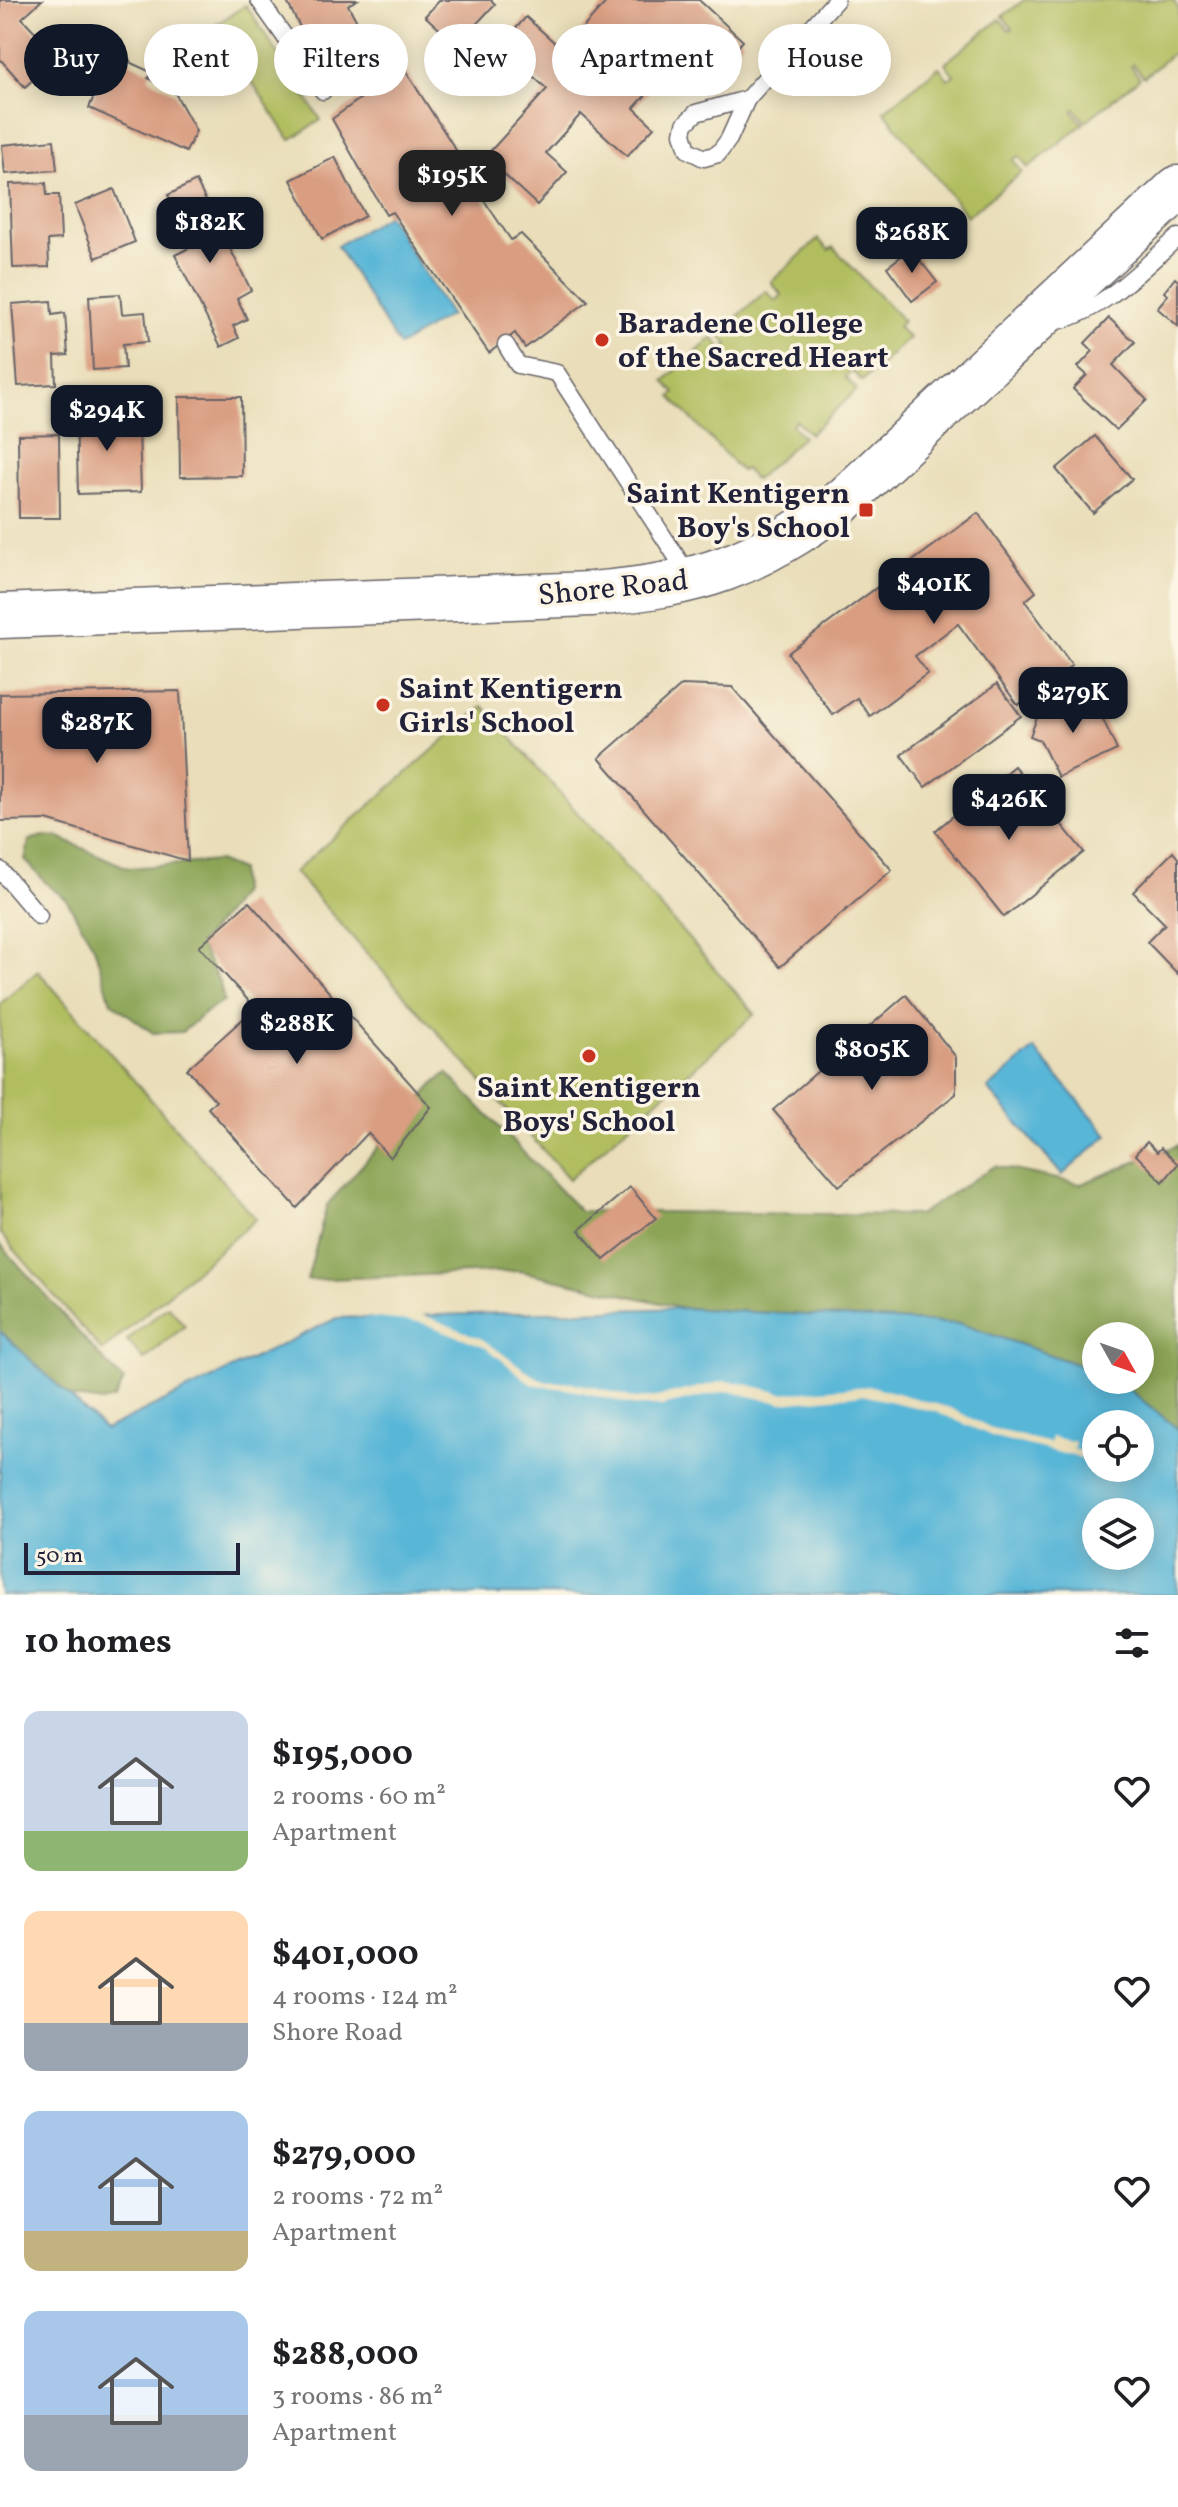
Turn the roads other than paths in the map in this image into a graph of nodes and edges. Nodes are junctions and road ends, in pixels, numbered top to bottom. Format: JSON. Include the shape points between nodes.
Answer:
{"nodes":[{"id":1,"x":259,"y":0,"type":"edge"},
{"id":2,"x":836,"y":0,"type":"edge"},
{"id":3,"x":276,"y":24,"type":"edge"},
{"id":4,"x":747,"y":99,"type":"dead end"},
{"id":5,"x":1178,"y":188,"type":"edge"},
{"id":6,"x":1178,"y":237,"type":"edge"},
{"id":7,"x":1031,"y":325,"type":"junction"},
{"id":8,"x":506,"y":345,"type":"dead end"},
{"id":9,"x":692,"y":580,"type":"junction"},
{"id":10,"x":0,"y":616,"type":"edge"},
{"id":11,"x":0,"y":870,"type":"edge"},
{"id":12,"x":39,"y":916,"type":"dead end"}],
"edges":[{"from":1,"to":3,"type":"lane"},
{"from":2,"to":4,"type":"lane"},
{"from":5,"to":7,"type":"main road","name":"Shore Road"},
{"from":6,"to":7,"type":"lane","via":[[1120,287],[1068,320]]},
{"from":7,"to":9,"type":"main road","name":"Shore Road","via":[[844,500],[759,556]]},
{"from":8,"to":9,"type":"lane","via":[[518,365],[557,373]]},
{"from":9,"to":10,"type":"main road","name":"Shore Road","via":[[591,594]]},
{"from":11,"to":12,"type":"lane"}]}
